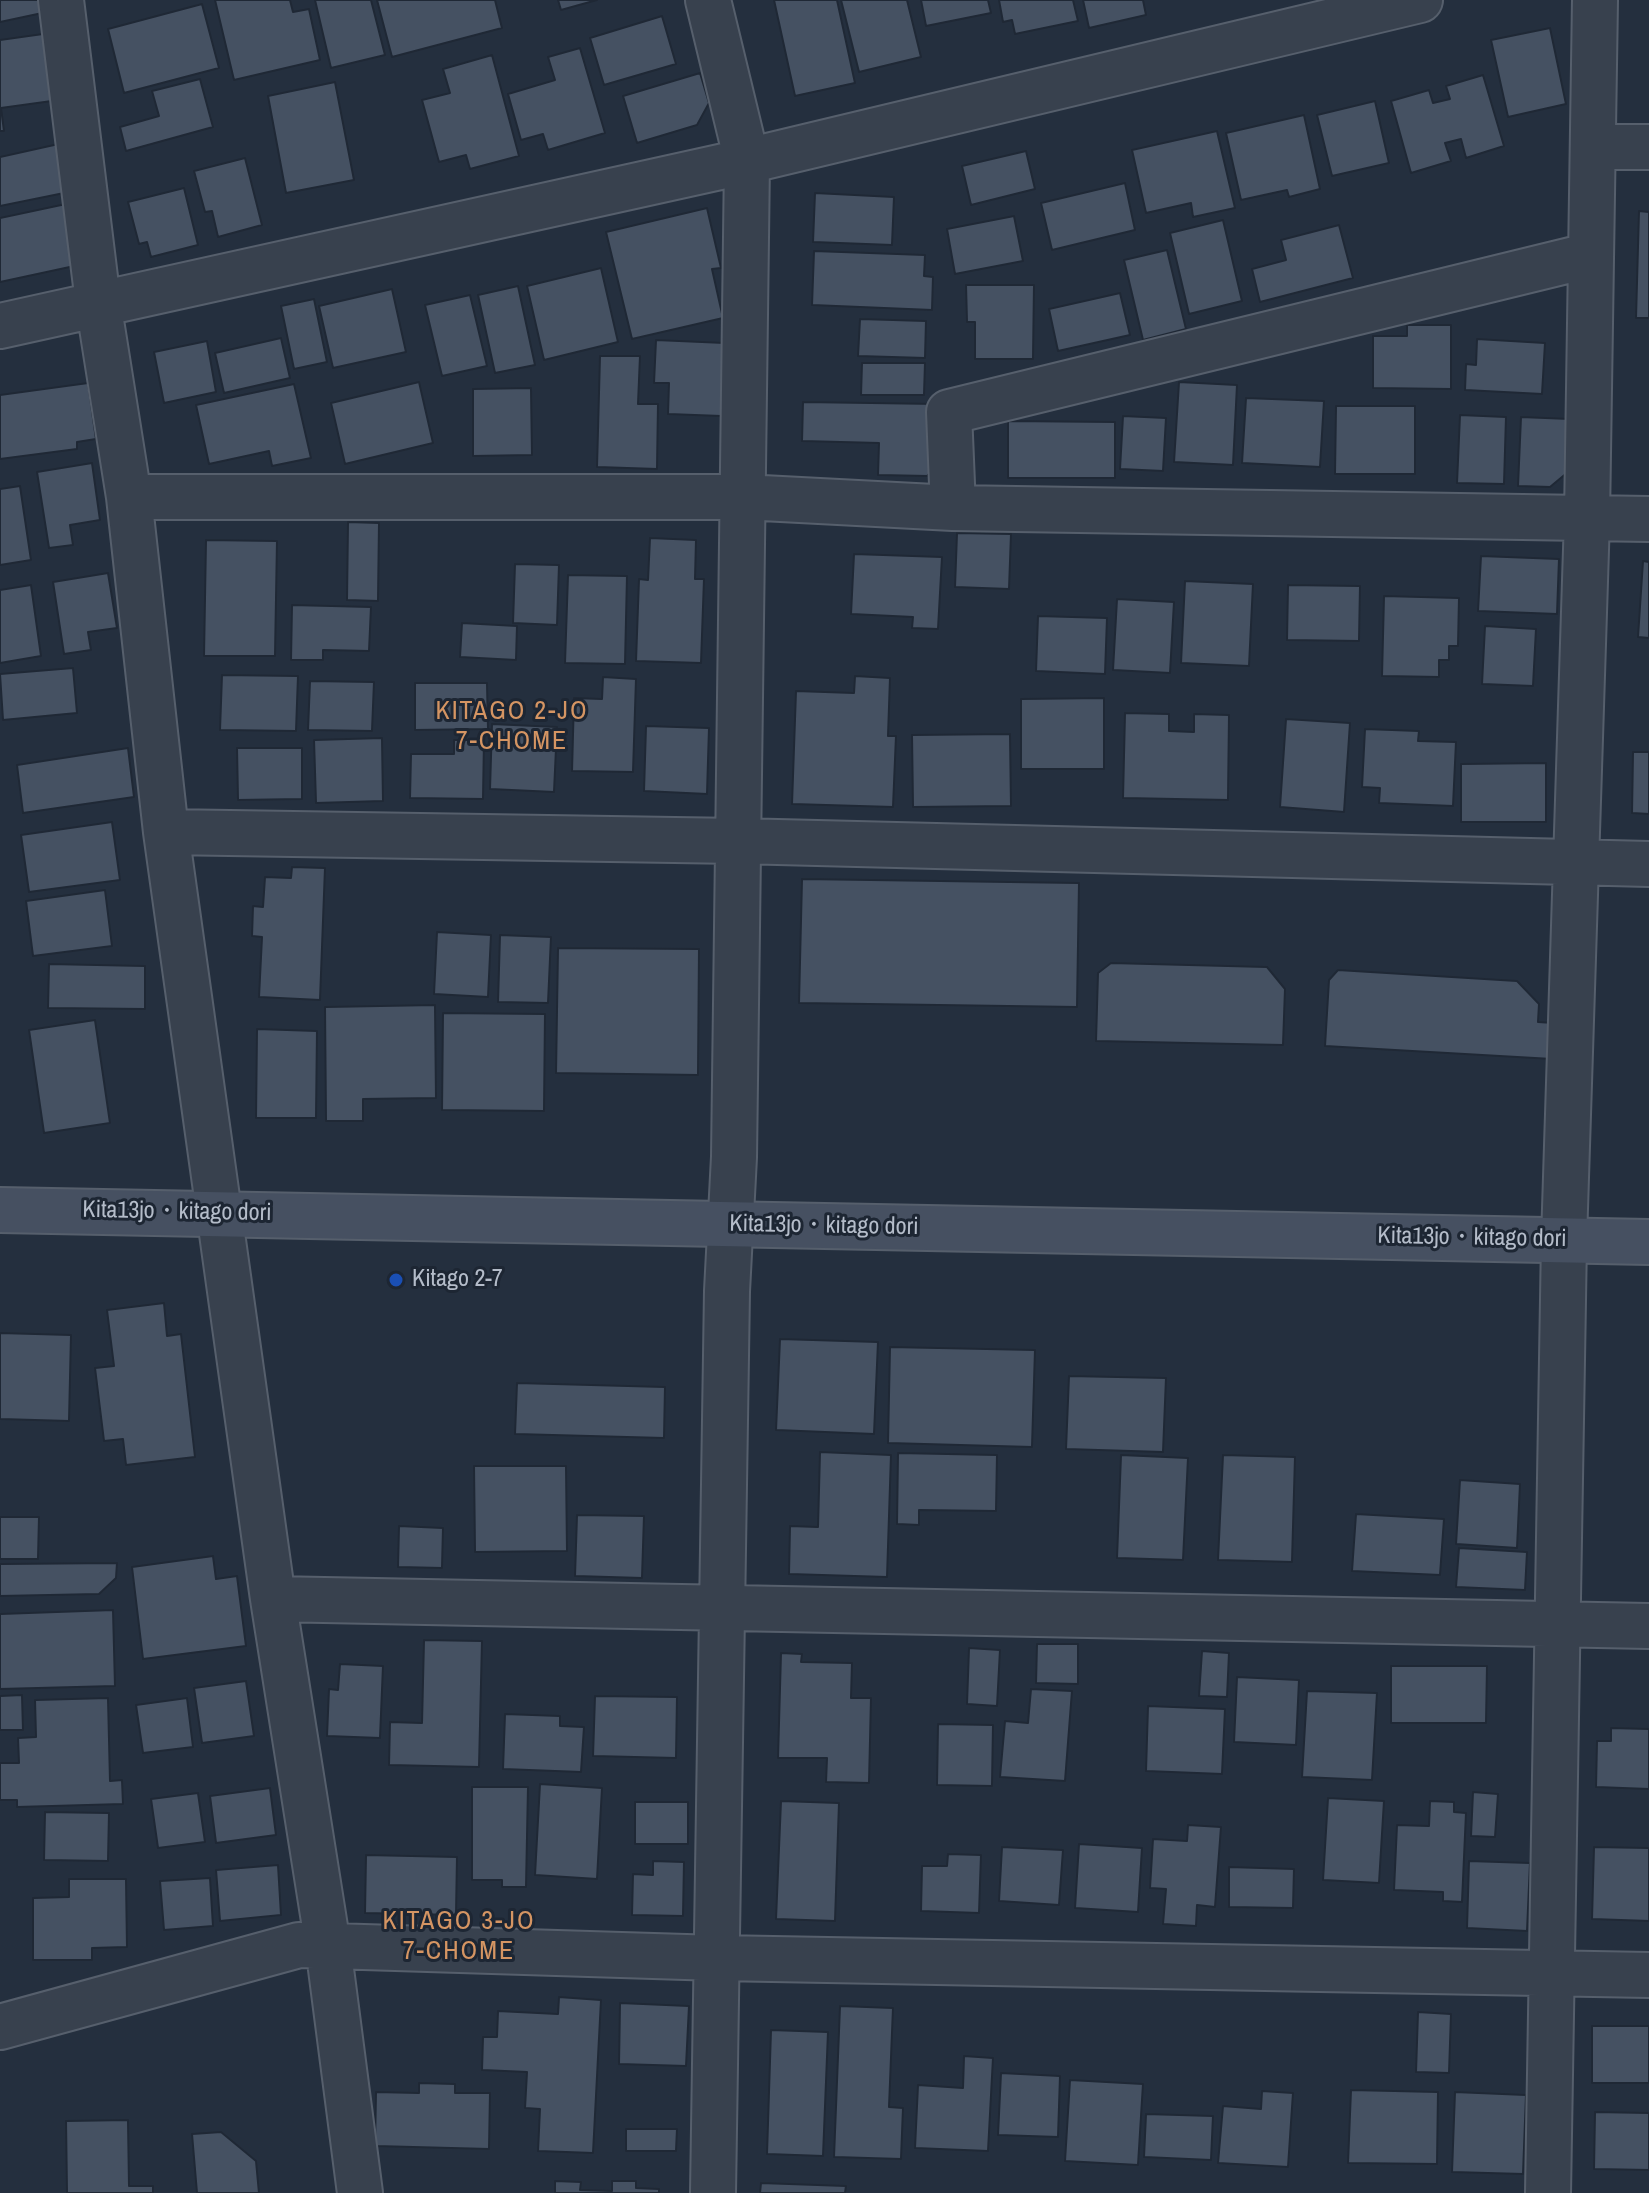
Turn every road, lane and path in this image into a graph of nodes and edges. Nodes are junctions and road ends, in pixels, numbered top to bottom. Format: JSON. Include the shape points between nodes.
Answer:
{"nodes":[{"id":1,"x":61,"y":0,"type":"edge"},
{"id":2,"x":708,"y":0,"type":"edge"},
{"id":3,"x":1420,"y":0,"type":"edge"},
{"id":4,"x":1595,"y":0,"type":"edge"},
{"id":5,"x":1594,"y":147,"type":"junction"},
{"id":6,"x":1649,"y":147,"type":"edge"},
{"id":7,"x":747,"y":161,"type":"junction"},
{"id":8,"x":1591,"y":255,"type":"junction"},
{"id":9,"x":98,"y":302,"type":"junction"},
{"id":10,"x":0,"y":326,"type":"edge"},
{"id":11,"x":129,"y":497,"type":"junction"},
{"id":12,"x":743,"y":497,"type":"junction"},
{"id":13,"x":953,"y":508,"type":"junction"},
{"id":14,"x":1587,"y":518,"type":"junction"},
{"id":15,"x":1649,"y":519,"type":"edge"},
{"id":16,"x":166,"y":832,"type":"junction"},
{"id":17,"x":738,"y":841,"type":"junction"},
{"id":18,"x":1577,"y":864,"type":"junction"},
{"id":19,"x":1649,"y":864,"type":"edge"},
{"id":20,"x":0,"y":1210,"type":"edge"},
{"id":21,"x":220,"y":1212,"type":"junction"},
{"id":22,"x":730,"y":1224,"type":"junction"},
{"id":23,"x":1564,"y":1240,"type":"junction"},
{"id":24,"x":1649,"y":1242,"type":"edge"},
{"id":25,"x":273,"y":1599,"type":"junction"},
{"id":26,"x":725,"y":1608,"type":"junction"},
{"id":27,"x":1557,"y":1624,"type":"junction"},
{"id":28,"x":1649,"y":1626,"type":"edge"},
{"id":29,"x":328,"y":1946,"type":"junction"},
{"id":30,"x":718,"y":1958,"type":"junction"},
{"id":31,"x":1551,"y":1974,"type":"junction"},
{"id":32,"x":1649,"y":1975,"type":"edge"},
{"id":33,"x":0,"y":2027,"type":"edge"},
{"id":34,"x":360,"y":2193,"type":"edge"},
{"id":35,"x":713,"y":2193,"type":"edge"},
{"id":36,"x":1548,"y":2193,"type":"edge"}],
"edges":[{"from":1,"to":9,"type":"street"},
{"from":2,"to":7,"type":"street"},
{"from":3,"to":7,"type":"street"},
{"from":4,"to":5,"type":"street"},
{"from":5,"to":6,"type":"street"},
{"from":5,"to":8,"type":"street"},
{"from":7,"to":9,"type":"street"},
{"from":7,"to":12,"type":"street"},
{"from":8,"to":13,"type":"street","via":[[949,412]]},
{"from":8,"to":14,"type":"street"},
{"from":9,"to":10,"type":"street"},
{"from":9,"to":11,"type":"street"},
{"from":11,"to":12,"type":"street"},
{"from":11,"to":16,"type":"street"},
{"from":12,"to":13,"type":"street"},
{"from":12,"to":17,"type":"street"},
{"from":13,"to":14,"type":"street"},
{"from":14,"to":15,"type":"street"},
{"from":14,"to":18,"type":"street"},
{"from":16,"to":17,"type":"street"},
{"from":16,"to":21,"type":"street"},
{"from":17,"to":18,"type":"street"},
{"from":17,"to":22,"type":"street"},
{"from":18,"to":19,"type":"street"},
{"from":18,"to":23,"type":"street"},
{"from":20,"to":21,"type":"main road","name":"Kita13jo・kitago dori"},
{"from":21,"to":22,"type":"main road","name":"Kita13jo・kitago dori"},
{"from":21,"to":25,"type":"street"},
{"from":22,"to":23,"type":"main road","name":"Kita13jo・kitago dori"},
{"from":22,"to":26,"type":"street"},
{"from":23,"to":24,"type":"main road","name":"Kita13jo・kitago dori"},
{"from":23,"to":27,"type":"street"},
{"from":25,"to":26,"type":"street"},
{"from":25,"to":29,"type":"street"},
{"from":26,"to":27,"type":"street"},
{"from":26,"to":30,"type":"street"},
{"from":27,"to":28,"type":"street"},
{"from":27,"to":31,"type":"street"},
{"from":29,"to":30,"type":"street"},
{"from":29,"to":33,"type":"street","via":[[299,1945]]},
{"from":29,"to":34,"type":"street"},
{"from":30,"to":31,"type":"street"},
{"from":30,"to":35,"type":"street"},
{"from":31,"to":32,"type":"street"},
{"from":31,"to":36,"type":"street"}]}
